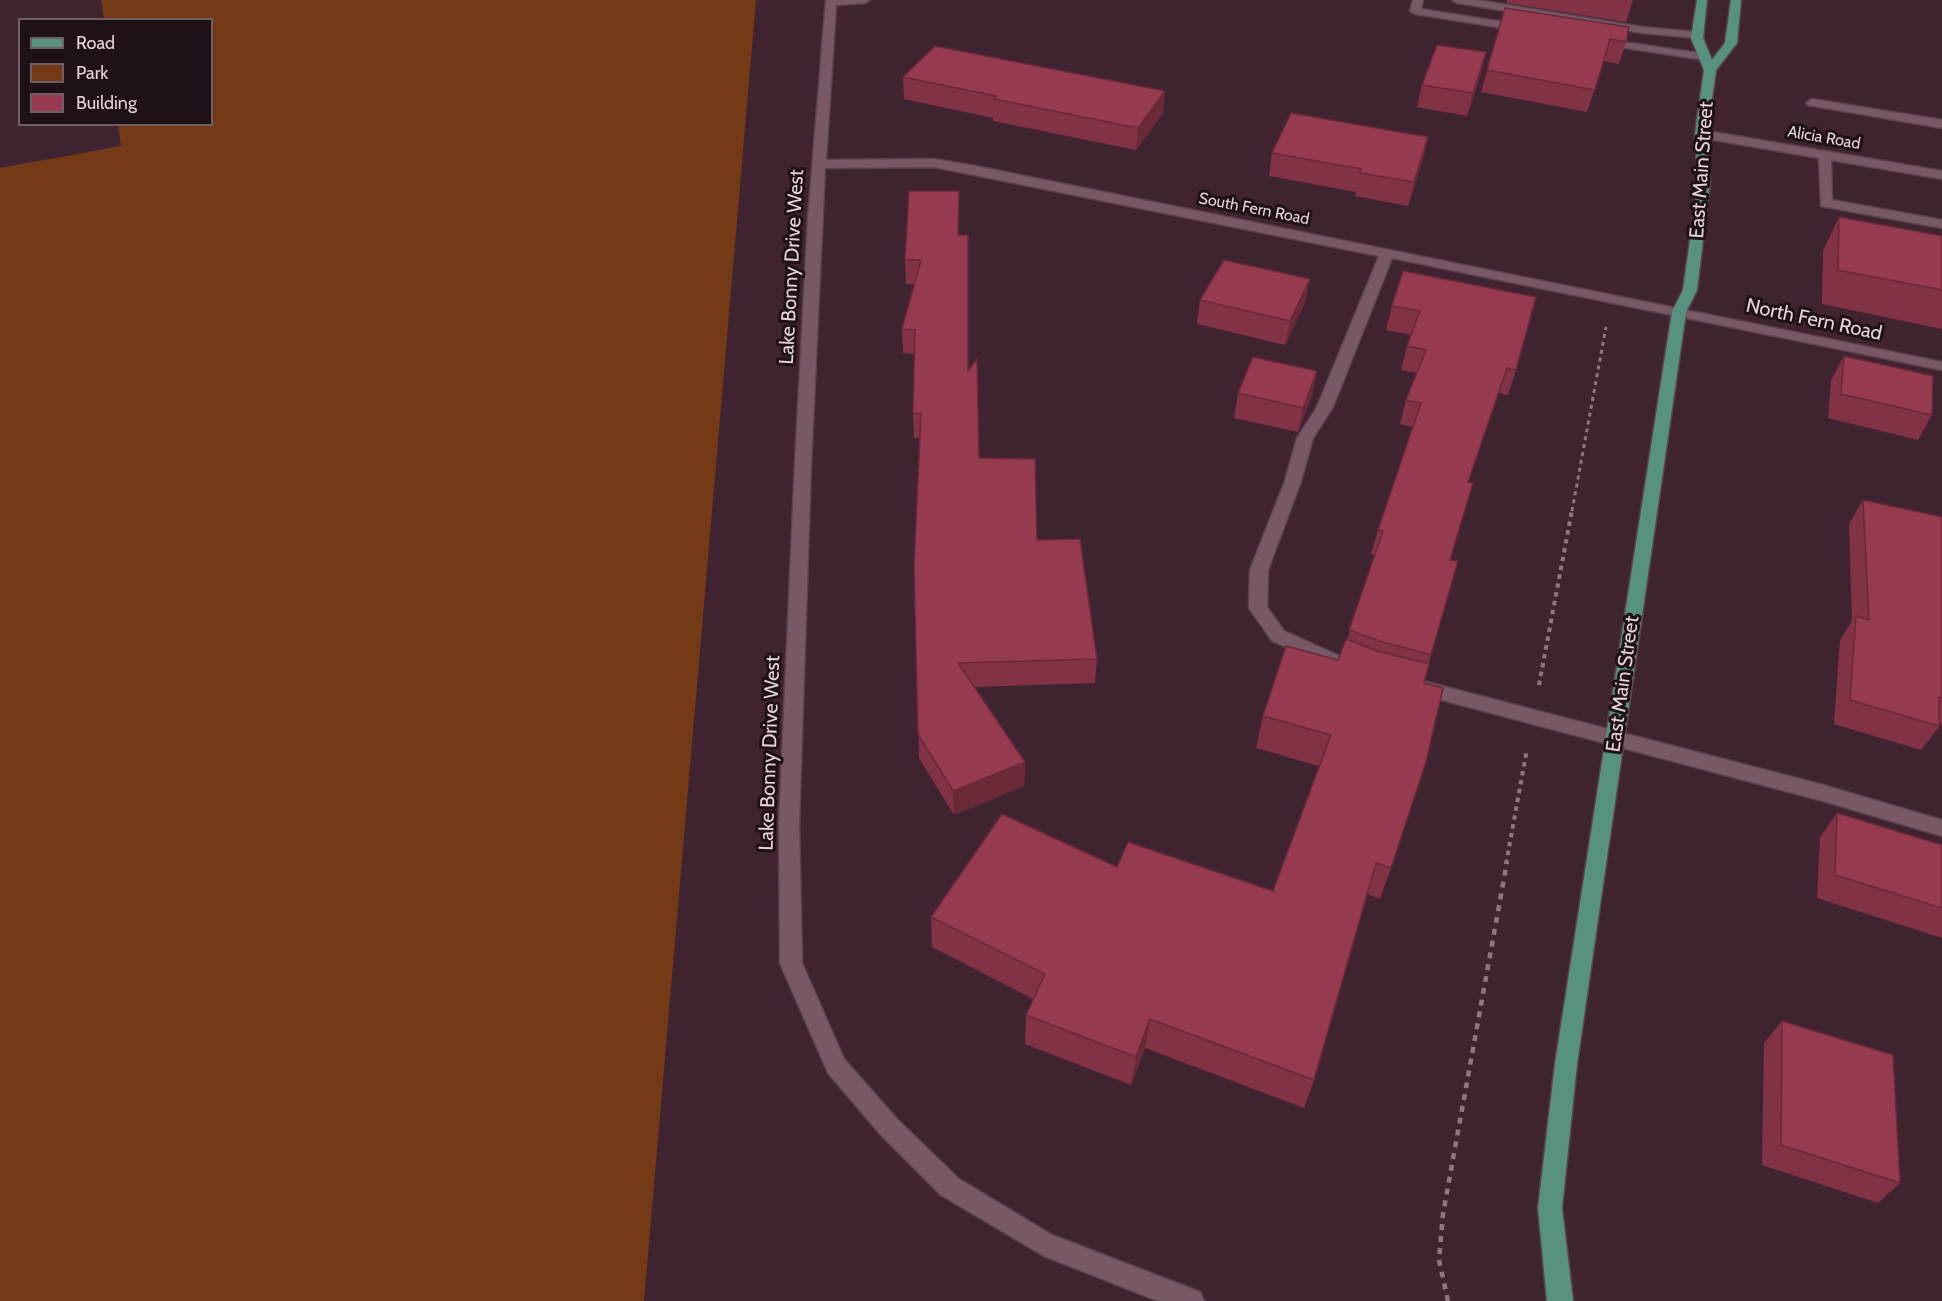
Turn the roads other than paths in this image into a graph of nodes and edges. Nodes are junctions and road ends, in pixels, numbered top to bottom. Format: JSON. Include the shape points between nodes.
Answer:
{"nodes":[{"id":1,"x":865,"y":0,"type":"edge"},
{"id":2,"x":1418,"y":0,"type":"edge"},
{"id":3,"x":1457,"y":0,"type":"edge"},
{"id":4,"x":1702,"y":0,"type":"edge"},
{"id":5,"x":1736,"y":0,"type":"edge"},
{"id":6,"x":831,"y":1,"type":"edge"},
{"id":7,"x":1524,"y":11,"type":"junction"},
{"id":8,"x":1628,"y":28,"type":"junction"},
{"id":9,"x":1697,"y":35,"type":"junction"},
{"id":10,"x":1588,"y":39,"type":"edge"},
{"id":11,"x":1623,"y":45,"type":"junction"},
{"id":12,"x":1705,"y":57,"type":"junction"},
{"id":13,"x":1710,"y":70,"type":"junction"},
{"id":14,"x":1812,"y":103,"type":"dead end"},
{"id":15,"x":1942,"y":124,"type":"edge"},
{"id":16,"x":1701,"y":134,"type":"junction"},
{"id":17,"x":1825,"y":155,"type":"junction"},
{"id":18,"x":820,"y":164,"type":"junction"},
{"id":19,"x":1942,"y":175,"type":"edge"},
{"id":20,"x":1942,"y":224,"type":"edge"},
{"id":21,"x":1387,"y":253,"type":"junction"},
{"id":22,"x":1678,"y":312,"type":"junction"},
{"id":23,"x":1942,"y":366,"type":"edge"},
{"id":24,"x":1359,"y":670,"type":"edge"},
{"id":25,"x":1401,"y":682,"type":"edge"},
{"id":26,"x":1615,"y":739,"type":"junction"},
{"id":27,"x":1942,"y":828,"type":"edge"},
{"id":28,"x":1191,"y":1301,"type":"edge"},
{"id":29,"x":1560,"y":1301,"type":"edge"}],
"edges":[{"from":1,"to":6,"type":"street"},
{"from":2,"to":7,"type":"street","via":[[1415,11],[1525,29]]},
{"from":3,"to":7,"type":"street"},
{"from":4,"to":9,"type":"main road","name":"East Main Street"},
{"from":5,"to":13,"type":"main road","name":"East Main Street","via":[[1731,43]]},
{"from":6,"to":18,"type":"street","name":"Lake Bonny Drive West"},
{"from":7,"to":8,"type":"street"},
{"from":8,"to":9,"type":"street"},
{"from":8,"to":11,"type":"street"},
{"from":9,"to":12,"type":"main road","name":"East Main Street"},
{"from":10,"to":11,"type":"street"},
{"from":11,"to":12,"type":"street"},
{"from":12,"to":13,"type":"main road","name":"East Main Street"},
{"from":13,"to":16,"type":"main road","name":"East Main Street"},
{"from":14,"to":15,"type":"street"},
{"from":16,"to":17,"type":"street","name":"Alicia Road"},
{"from":16,"to":22,"type":"main road","name":"East Main Street","via":[[1703,193],[1690,290]]},
{"from":17,"to":19,"type":"street","name":"Alicia Road"},
{"from":17,"to":20,"type":"street","via":[[1826,204]]},
{"from":18,"to":21,"type":"street","name":"South Fern Road","via":[[934,163]]},
{"from":18,"to":28,"type":"street","name":"Lake Bonny Drive West","via":[[789,824],[791,963],[836,1066],[889,1127],[950,1186],[1044,1244]]},
{"from":21,"to":22,"type":"street","name":"South Fern Road"},
{"from":21,"to":24,"type":"street","via":[[1325,407],[1305,438],[1259,570],[1258,608],[1278,636],[1320,657]]},
{"from":22,"to":23,"type":"street","name":"North Fern Road"},
{"from":22,"to":26,"type":"main road","name":"East Main Street"},
{"from":25,"to":26,"type":"street"},
{"from":26,"to":27,"type":"street"},
{"from":26,"to":29,"type":"main road","name":"East Main Street","via":[[1566,1064],[1550,1208]]}]}
